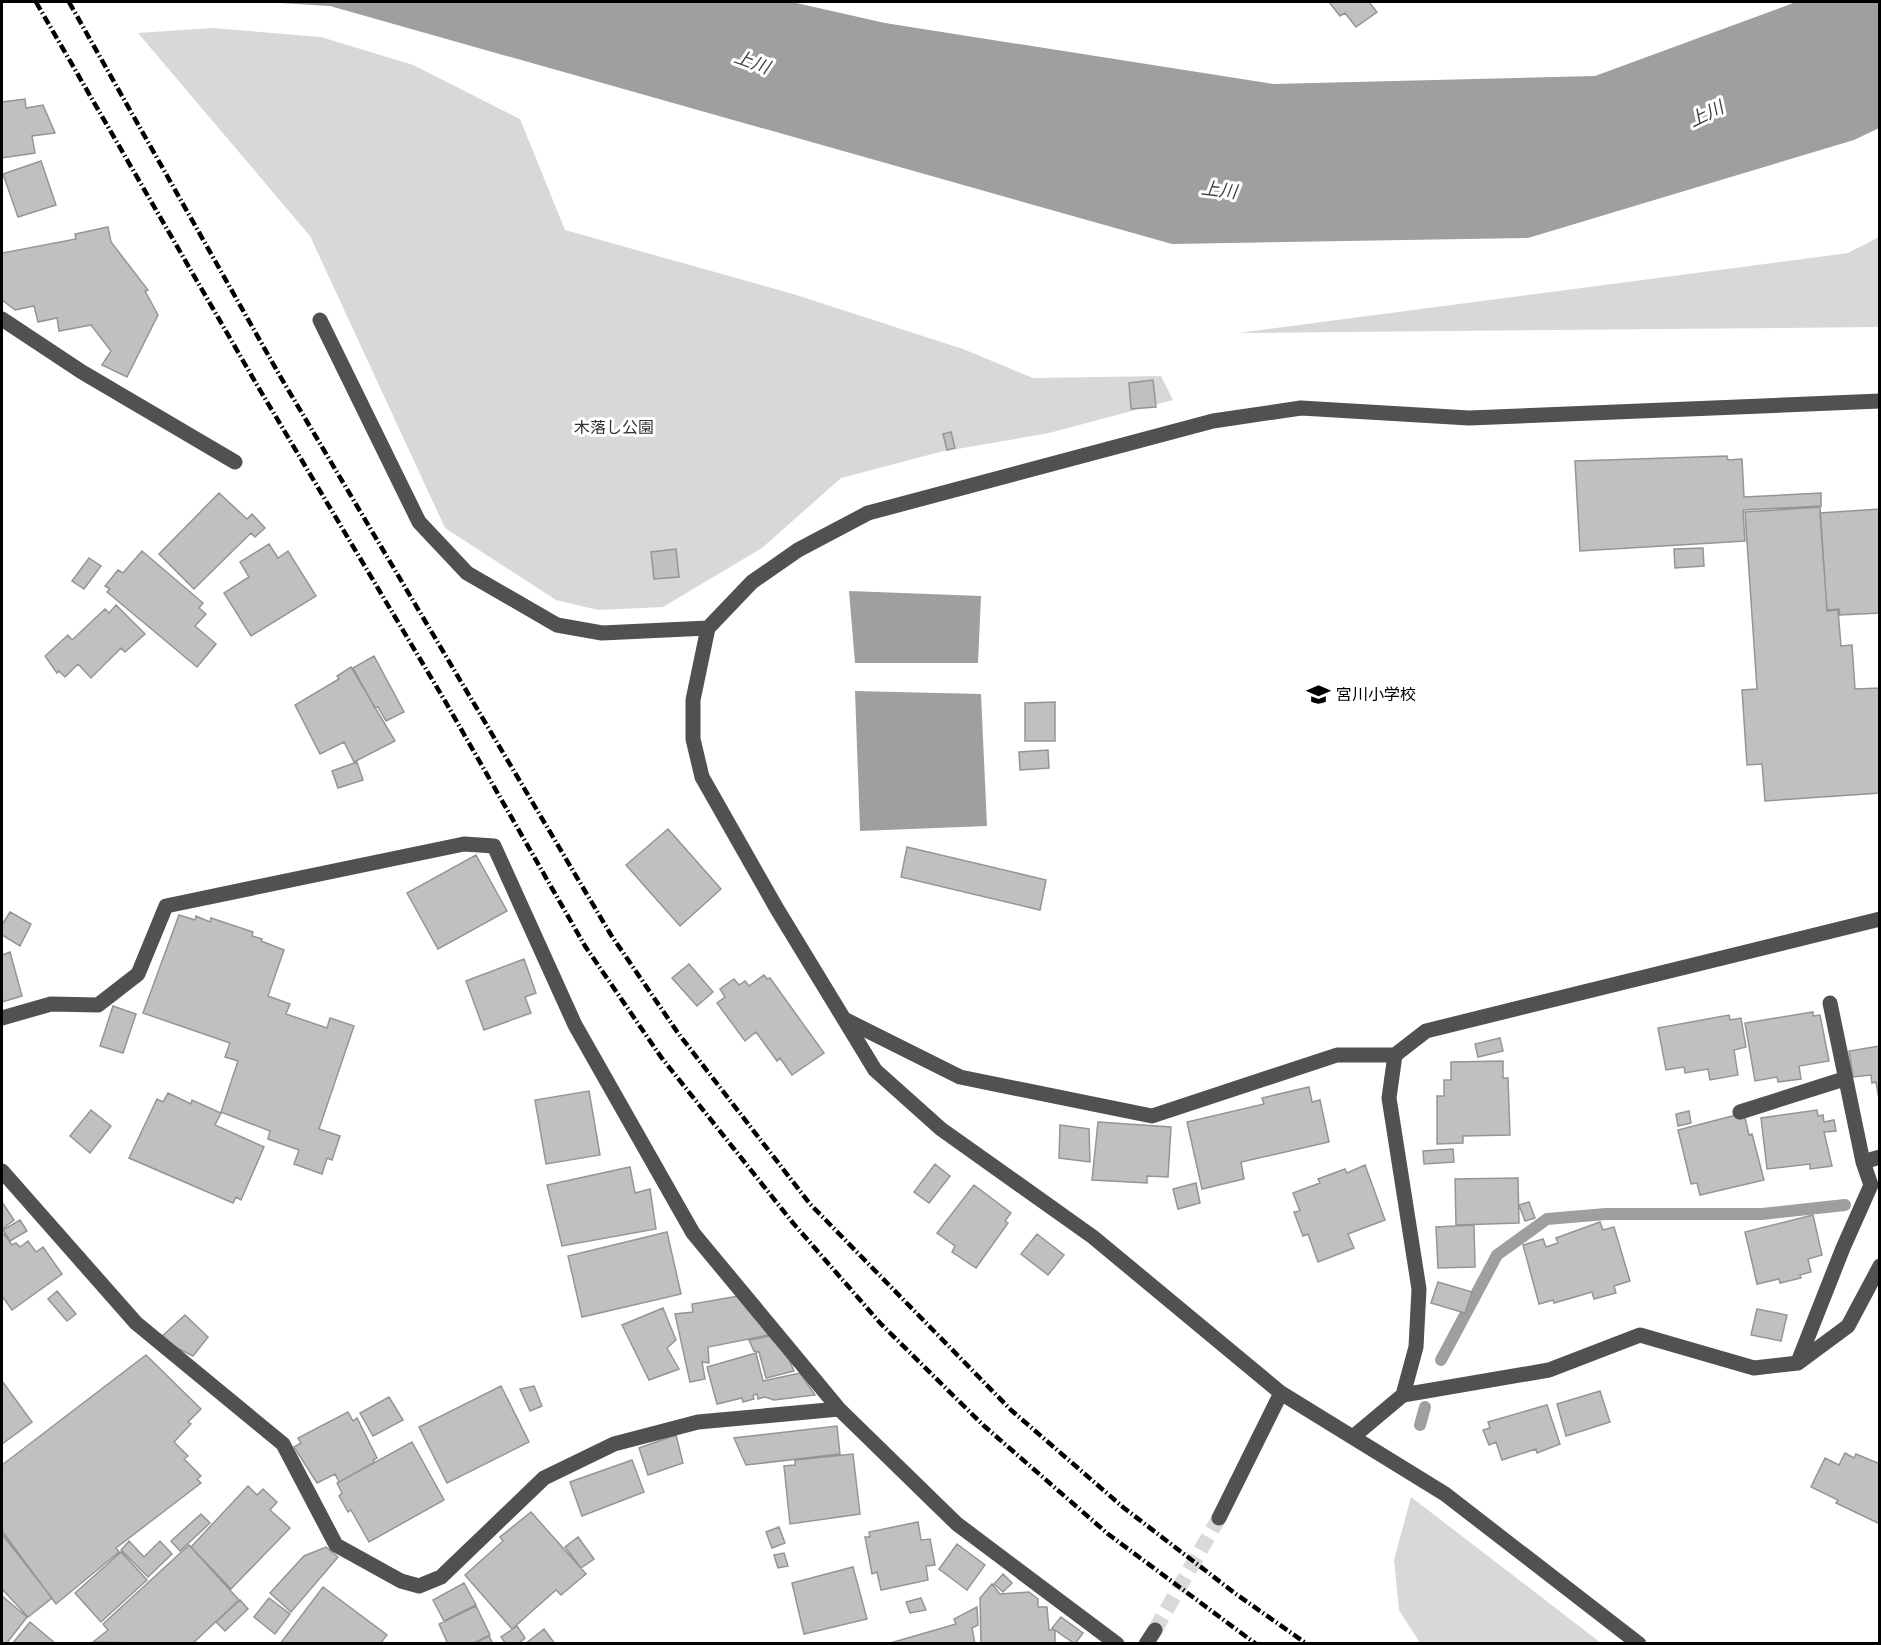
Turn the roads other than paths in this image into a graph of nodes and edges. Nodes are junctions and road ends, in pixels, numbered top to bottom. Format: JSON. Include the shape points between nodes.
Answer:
{"nodes":[{"id":1,"x":2,"y":319,"type":"edge"},
{"id":2,"x":320,"y":320,"type":"dead end"},
{"id":3,"x":1880,"y":401,"type":"edge"},
{"id":4,"x":235,"y":462,"type":"dead end"},
{"id":5,"x":708,"y":628,"type":"junction"},
{"id":6,"x":1880,"y":919,"type":"edge"},
{"id":7,"x":1830,"y":1003,"type":"dead end"},
{"id":8,"x":2,"y":1018,"type":"edge"},
{"id":9,"x":844,"y":1019,"type":"junction"},
{"id":10,"x":1395,"y":1055,"type":"junction"},
{"id":11,"x":1844,"y":1078,"type":"junction"},
{"id":12,"x":1740,"y":1112,"type":"dead end"},
{"id":13,"x":1880,"y":1157,"type":"edge"},
{"id":14,"x":1863,"y":1162,"type":"junction"},
{"id":15,"x":2,"y":1171,"type":"edge"},
{"id":16,"x":1880,"y":1266,"type":"edge"},
{"id":17,"x":1798,"y":1363,"type":"junction"},
{"id":18,"x":1281,"y":1393,"type":"junction"},
{"id":19,"x":1403,"y":1395,"type":"junction"},
{"id":20,"x":839,"y":1409,"type":"junction"},
{"id":21,"x":1354,"y":1436,"type":"junction"},
{"id":22,"x":1219,"y":1518,"type":"tunnel mouth"},
{"id":23,"x":1155,"y":1630,"type":"tunnel mouth"},
{"id":24,"x":1117,"y":1644,"type":"edge"},
{"id":25,"x":1146,"y":1644,"type":"edge"},
{"id":26,"x":1640,"y":1644,"type":"edge"}],
"edges":[{"from":1,"to":4,"type":"street","via":[[82,372]]},
{"from":2,"to":5,"type":"street","via":[[419,522],[467,573],[557,625],[602,633]]},
{"from":3,"to":5,"type":"street","via":[[1469,418],[1301,408],[1213,421],[868,513],[798,550],[753,582]]},
{"from":5,"to":9,"type":"street","via":[[693,700],[693,739],[702,777]]},
{"from":6,"to":10,"type":"street","via":[[1426,1031]]},
{"from":7,"to":11,"type":"street"},
{"from":8,"to":20,"type":"street","via":[[51,1004],[98,1005],[138,974],[166,906],[464,844],[494,846],[575,1025],[693,1233]]},
{"from":9,"to":10,"type":"street","via":[[960,1077],[1152,1116],[1337,1055]]},
{"from":9,"to":18,"type":"street","via":[[875,1070],[941,1129],[1093,1237]]},
{"from":10,"to":19,"type":"street","via":[[1389,1098],[1419,1289],[1416,1347]]},
{"from":11,"to":12,"type":"street"},
{"from":11,"to":14,"type":"street"},
{"from":13,"to":14,"type":"street"},
{"from":14,"to":17,"type":"street","via":[[1871,1185]]},
{"from":15,"to":20,"type":"street","via":[[136,1323],[283,1444],[336,1545],[402,1581],[419,1586],[441,1577],[544,1478],[614,1444],[698,1422]]},
{"from":16,"to":17,"type":"street","via":[[1848,1326]]},
{"from":17,"to":19,"type":"street","via":[[1754,1368],[1640,1335],[1549,1370]]},
{"from":18,"to":21,"type":"street"},
{"from":18,"to":22,"type":"street"},
{"from":19,"to":21,"type":"street"},
{"from":20,"to":24,"type":"street","via":[[957,1524]]},
{"from":21,"to":26,"type":"street","via":[[1444,1494]]},
{"from":23,"to":25,"type":"street"}]}
